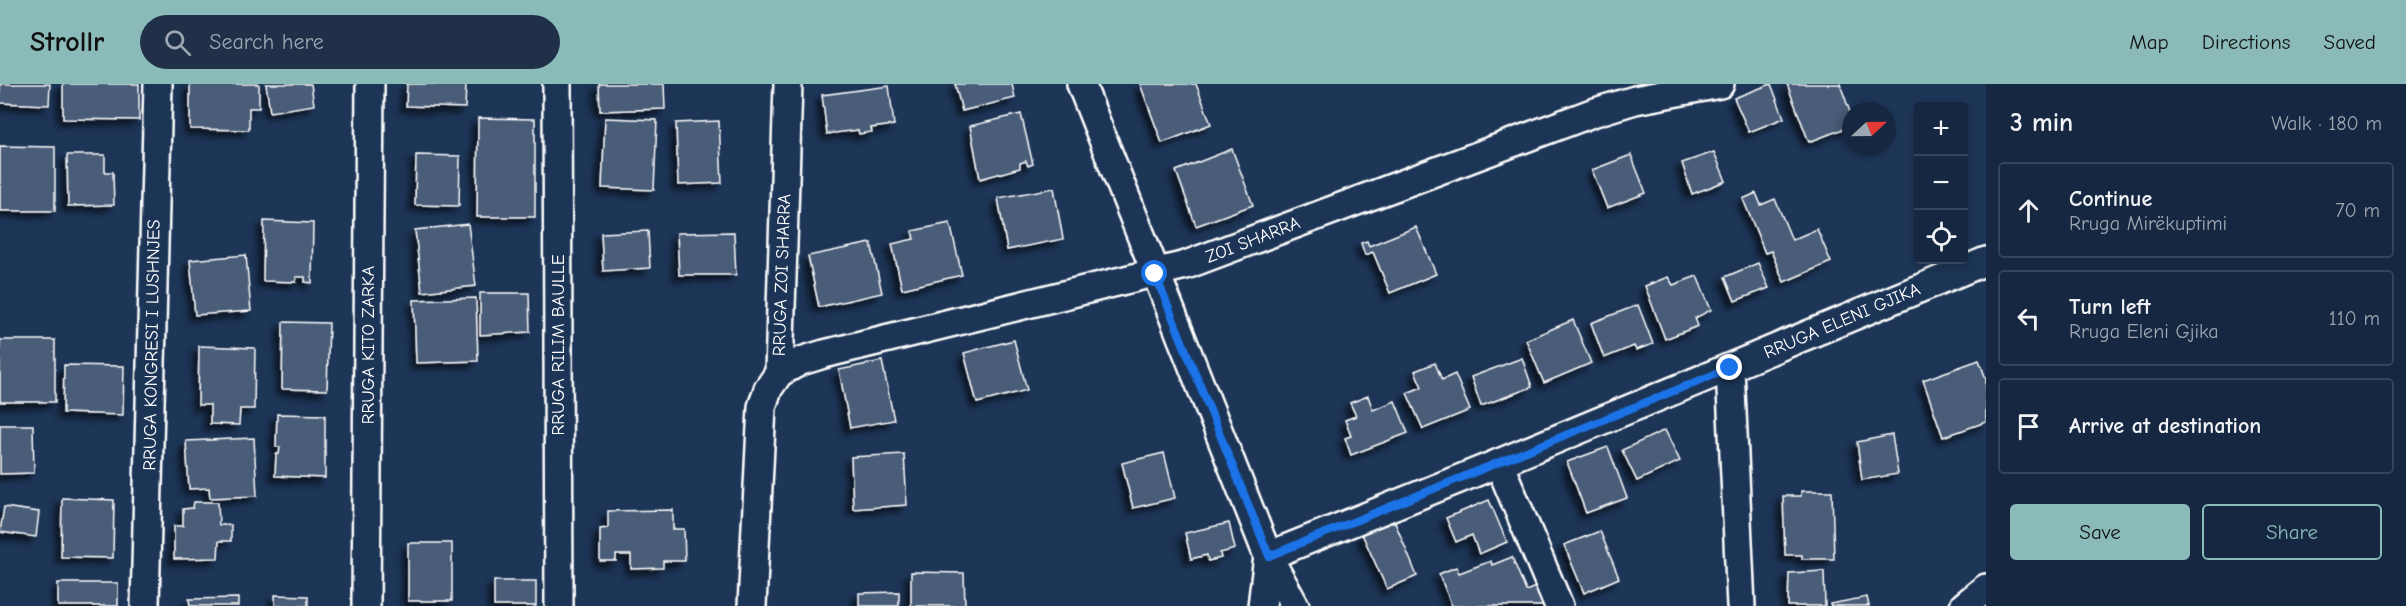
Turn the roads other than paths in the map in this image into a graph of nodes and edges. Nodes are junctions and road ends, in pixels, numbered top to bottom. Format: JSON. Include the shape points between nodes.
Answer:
{"nodes":[{"id":1,"x":158,"y":84,"type":"edge"},
{"id":2,"x":370,"y":84,"type":"edge"},
{"id":3,"x":557,"y":84,"type":"edge"},
{"id":4,"x":788,"y":84,"type":"edge"},
{"id":5,"x":1080,"y":84,"type":"edge"},
{"id":6,"x":1720,"y":84,"type":"edge"},
{"id":7,"x":1986,"y":261,"type":"edge"},
{"id":8,"x":1155,"y":274,"type":"junction"},
{"id":9,"x":1730,"y":368,"type":"junction"},
{"id":10,"x":779,"y":373,"type":"junction"},
{"id":11,"x":1499,"y":463,"type":"junction"},
{"id":12,"x":1269,"y":556,"type":"junction"},
{"id":13,"x":1986,"y":588,"type":"edge"},
{"id":14,"x":145,"y":606,"type":"edge"},
{"id":15,"x":366,"y":606,"type":"edge"},
{"id":16,"x":559,"y":606,"type":"edge"},
{"id":17,"x":752,"y":606,"type":"edge"},
{"id":18,"x":1262,"y":606,"type":"edge"},
{"id":19,"x":1295,"y":606,"type":"edge"},
{"id":20,"x":1559,"y":606,"type":"edge"},
{"id":21,"x":1741,"y":606,"type":"edge"},
{"id":22,"x":1964,"y":606,"type":"edge"}],
"edges":[{"from":1,"to":14,"type":"street","name":"RRUGA KONGRESI I LUSHNJES"},
{"from":2,"to":15,"type":"street","name":"RRUGA KITO ZARKA"},
{"from":3,"to":16,"type":"street","name":"RRUGA RILIM BAULLE"},
{"from":4,"to":10,"type":"street","name":"RRUGA ZOI SHARRA"},
{"from":5,"to":8,"type":"street"},
{"from":6,"to":8,"type":"street","name":"ZOI SHARRA","via":[[1635,100],[1592,113]]},
{"from":7,"to":9,"type":"street","name":"RRUGA ELENI GJIKA"},
{"from":8,"to":10,"type":"street","name":"ZOI SHARRA","via":[[825,354]]},
{"from":8,"to":12,"type":"street"},
{"from":9,"to":11,"type":"street","name":"RRUGA ELENI GJIKA"},
{"from":9,"to":21,"type":"street"},
{"from":10,"to":17,"type":"street","name":"RRUGA ZOI SHARRA","via":[[762,407]]},
{"from":11,"to":12,"type":"street","name":"RRUGA ELENI GJIKA"},
{"from":11,"to":20,"type":"street"},
{"from":12,"to":18,"type":"street"},
{"from":12,"to":19,"type":"street"},
{"from":13,"to":22,"type":"street"}]}
